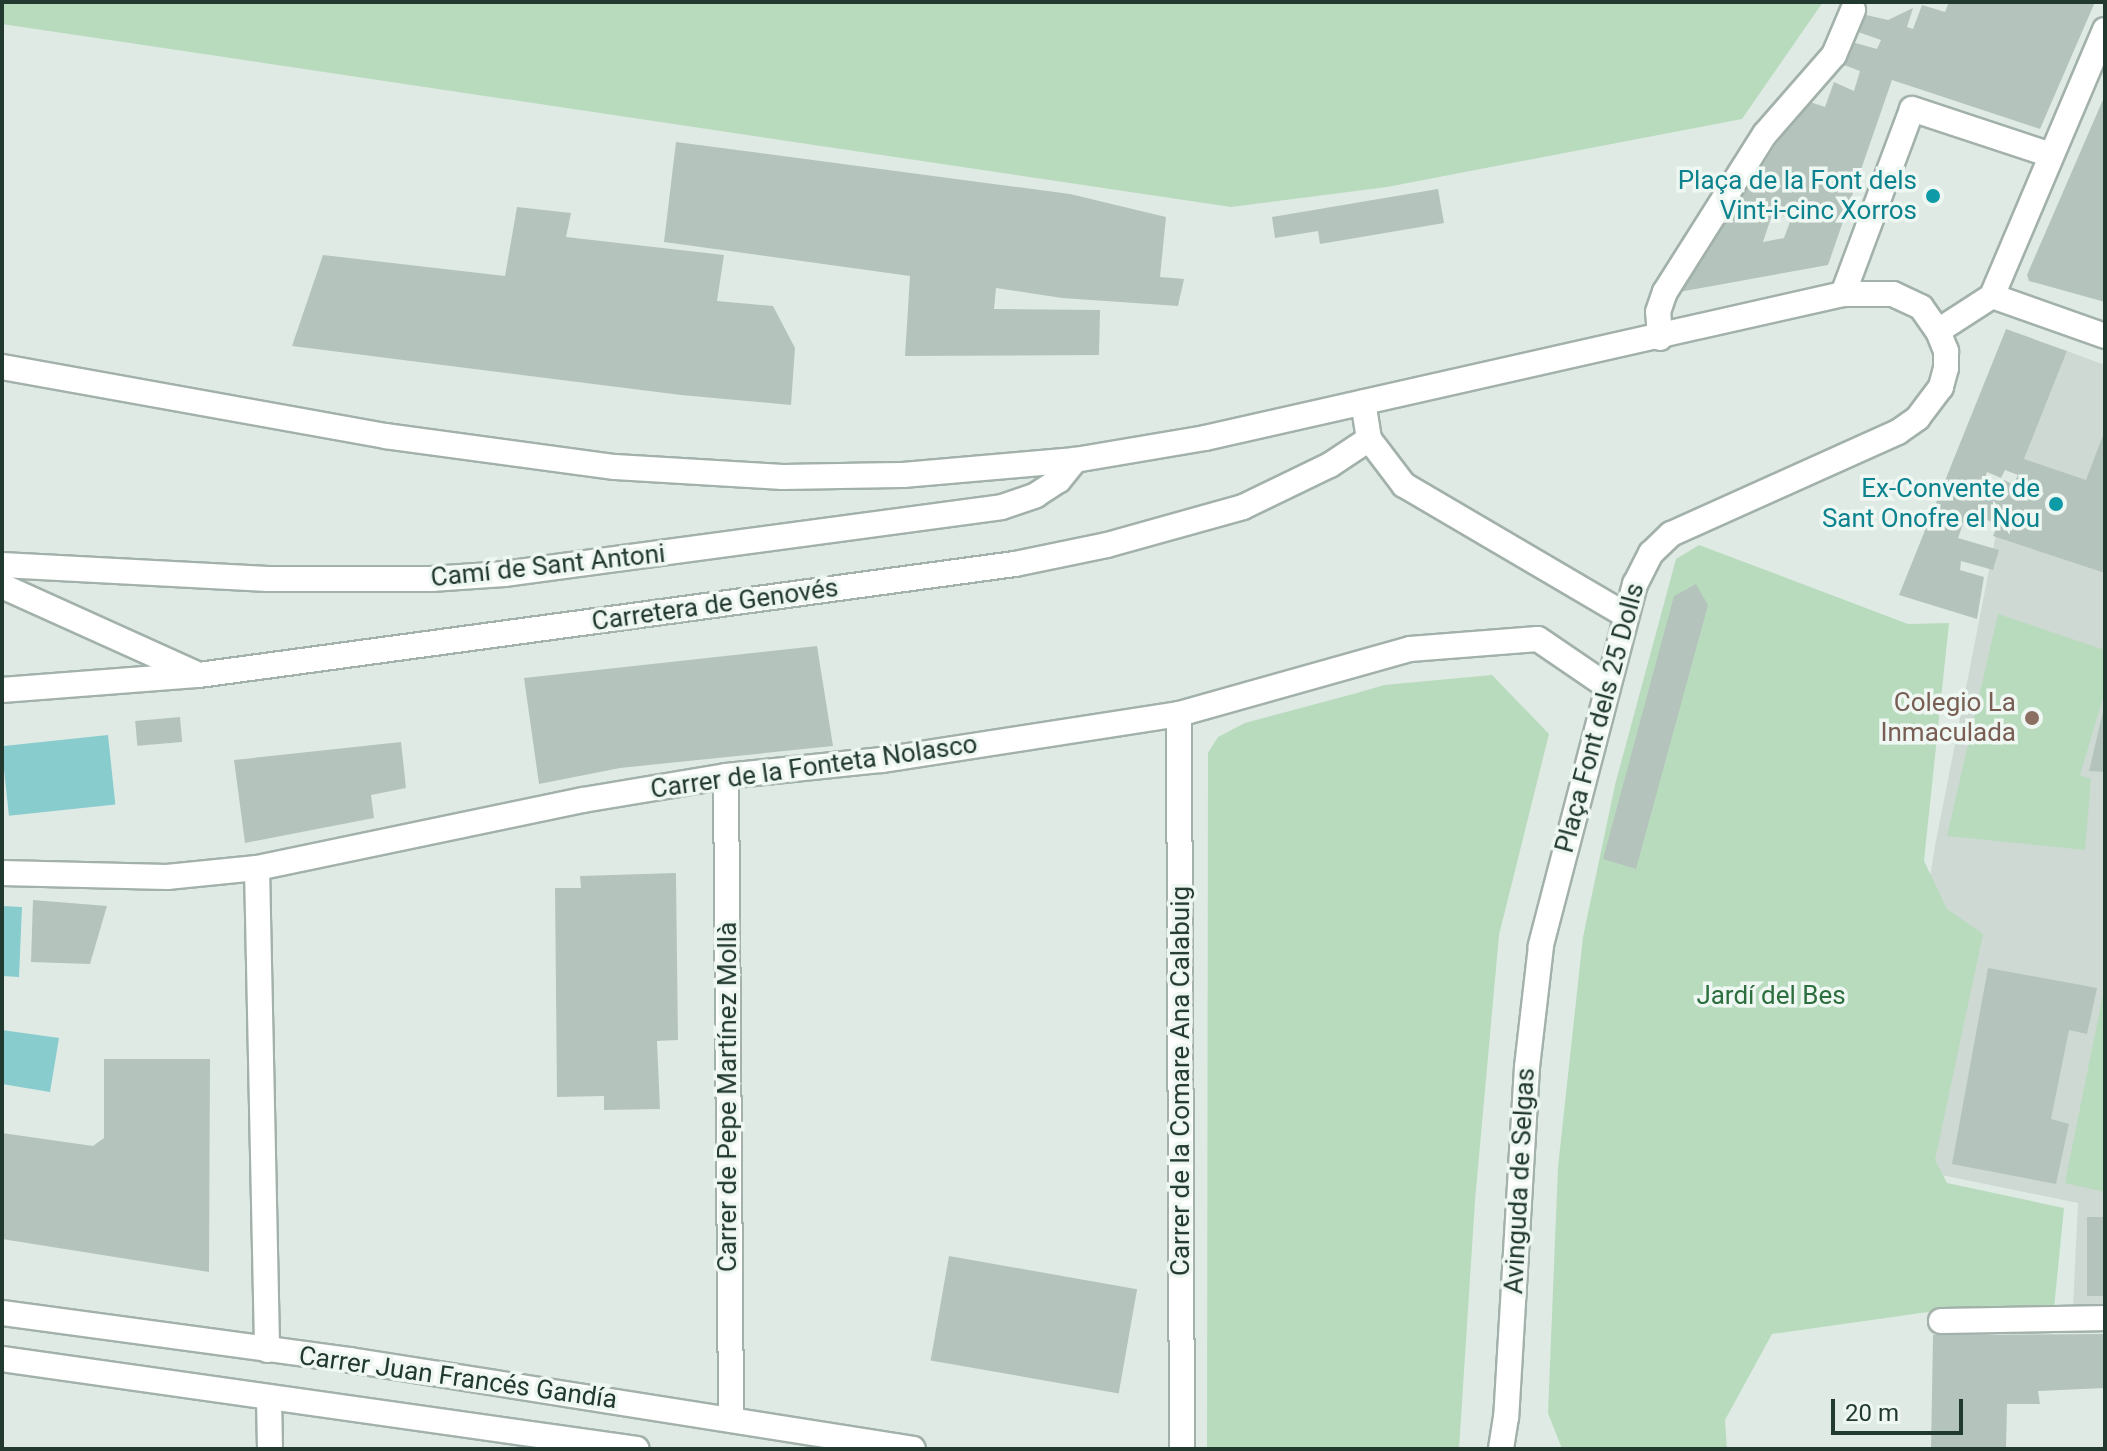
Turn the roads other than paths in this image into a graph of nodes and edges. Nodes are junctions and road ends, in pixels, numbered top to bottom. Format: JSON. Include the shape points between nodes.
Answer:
{"nodes":[{"id":1,"x":1853,"y":10,"type":"dead end"},
{"id":2,"x":2105,"y":30,"type":"edge"},
{"id":3,"x":2051,"y":155,"type":"junction"},
{"id":4,"x":1843,"y":294,"type":"junction"},
{"id":5,"x":1992,"y":296,"type":"junction"},
{"id":6,"x":1938,"y":331,"type":"junction"},
{"id":7,"x":2105,"y":336,"type":"edge"},
{"id":8,"x":1660,"y":338,"type":"junction"},
{"id":9,"x":2,"y":367,"type":"edge"},
{"id":10,"x":1363,"y":402,"type":"junction"},
{"id":11,"x":1369,"y":439,"type":"junction"},
{"id":12,"x":1075,"y":460,"type":"junction"},
{"id":13,"x":2,"y":565,"type":"edge"},
{"id":14,"x":2,"y":586,"type":"edge"},
{"id":15,"x":1626,"y":615,"type":"junction"},
{"id":16,"x":199,"y":675,"type":"junction"},
{"id":17,"x":1607,"y":686,"type":"junction"},
{"id":18,"x":2,"y":690,"type":"edge"},
{"id":19,"x":1179,"y":714,"type":"junction"},
{"id":20,"x":726,"y":776,"type":"junction"},
{"id":21,"x":257,"y":868,"type":"junction"},
{"id":22,"x":2,"y":873,"type":"edge"},
{"id":23,"x":1541,"y":946,"type":"joint"},
{"id":24,"x":2,"y":1313,"type":"edge"},
{"id":25,"x":2105,"y":1318,"type":"edge"},
{"id":26,"x":1941,"y":1321,"type":"dead end"},
{"id":27,"x":267,"y":1350,"type":"junction"},
{"id":28,"x":2,"y":1359,"type":"edge"},
{"id":29,"x":269,"y":1397,"type":"junction"},
{"id":30,"x":1506,"y":1417,"type":"junction"},
{"id":31,"x":731,"y":1418,"type":"junction"},
{"id":32,"x":270,"y":1449,"type":"edge"},
{"id":33,"x":637,"y":1449,"type":"edge"},
{"id":34,"x":913,"y":1449,"type":"edge"},
{"id":35,"x":1182,"y":1449,"type":"edge"},
{"id":36,"x":1501,"y":1449,"type":"edge"},
{"id":37,"x":1510,"y":1449,"type":"edge"}],
"edges":[{"from":1,"to":8,"type":"street","via":[[1834,55],[1765,134],[1665,292],[1658,312]]},
{"from":2,"to":3,"type":"street"},
{"from":3,"to":4,"type":"street","via":[[1912,109]]},
{"from":3,"to":5,"type":"street"},
{"from":4,"to":6,"type":"street","via":[[1876,292],[1909,300],[1931,317]]},
{"from":4,"to":8,"type":"street"},
{"from":5,"to":6,"type":"street"},
{"from":5,"to":7,"type":"street"},
{"from":6,"to":15,"type":"street","name":"Plaça Font dels 25 Dolls","via":[[1946,368],[1941,387],[1918,418],[1898,432],[1671,534],[1642,567]]},
{"from":8,"to":10,"type":"street"},
{"from":9,"to":12,"type":"street","via":[[370,434],[615,467],[841,477]]},
{"from":10,"to":11,"type":"street"},
{"from":10,"to":12,"type":"street","via":[[1205,438]]},
{"from":11,"to":15,"type":"street","via":[[1404,485]]},
{"from":11,"to":16,"type":"street","name":"Carretera de Genovés","via":[[1316,473],[1243,507],[1077,551],[1000,566]]},
{"from":12,"to":13,"type":"street","name":"Camí de Sant Antoni","via":[[1059,480],[1036,495],[1002,507],[504,574],[268,579]]},
{"from":14,"to":16,"type":"street"},
{"from":15,"to":17,"type":"street","name":"Plaça Font dels 25 Dolls"},
{"from":16,"to":18,"type":"street","name":"Carretera de Genovés"},
{"from":17,"to":19,"type":"street","name":"Carrer de la Fonteta Nolasco","via":[[1538,639],[1505,639],[1410,649]]},
{"from":17,"to":23,"type":"street","name":"Plaça Font dels 25 Dolls"},
{"from":19,"to":20,"type":"street","name":"Carrer de la Fonteta Nolasco","via":[[882,760]]},
{"from":19,"to":35,"type":"street","name":"Carrer de la Comare Ana Calabuig"},
{"from":20,"to":21,"type":"street","name":"Carrer de la Fonteta Nolasco"},
{"from":20,"to":31,"type":"street","name":"Carrer de Pepe Martínez Mollà"},
{"from":21,"to":22,"type":"street","name":"Carrer de la Fonteta Nolasco","via":[[167,877]]},
{"from":21,"to":27,"type":"street"},
{"from":23,"to":30,"type":"street","name":"Avinguda de Selgas","via":[[1527,1067]]},
{"from":24,"to":27,"type":"street","name":"Carrer Juan Francés Gandía"},
{"from":25,"to":26,"type":"street"},
{"from":27,"to":31,"type":"street","name":"Carrer Juan Francés Gandía"},
{"from":28,"to":29,"type":"street","name":"Carrer Juan Francés Gandía"},
{"from":29,"to":32,"type":"street"},
{"from":29,"to":33,"type":"street","name":"Carrer Juan Francés Gandía"},
{"from":30,"to":36,"type":"street","name":"Avinguda de Selgas"},
{"from":30,"to":37,"type":"street","name":"Avinguda de Selgas"},
{"from":31,"to":34,"type":"street","name":"Carrer Juan Francés Gandía"}]}
